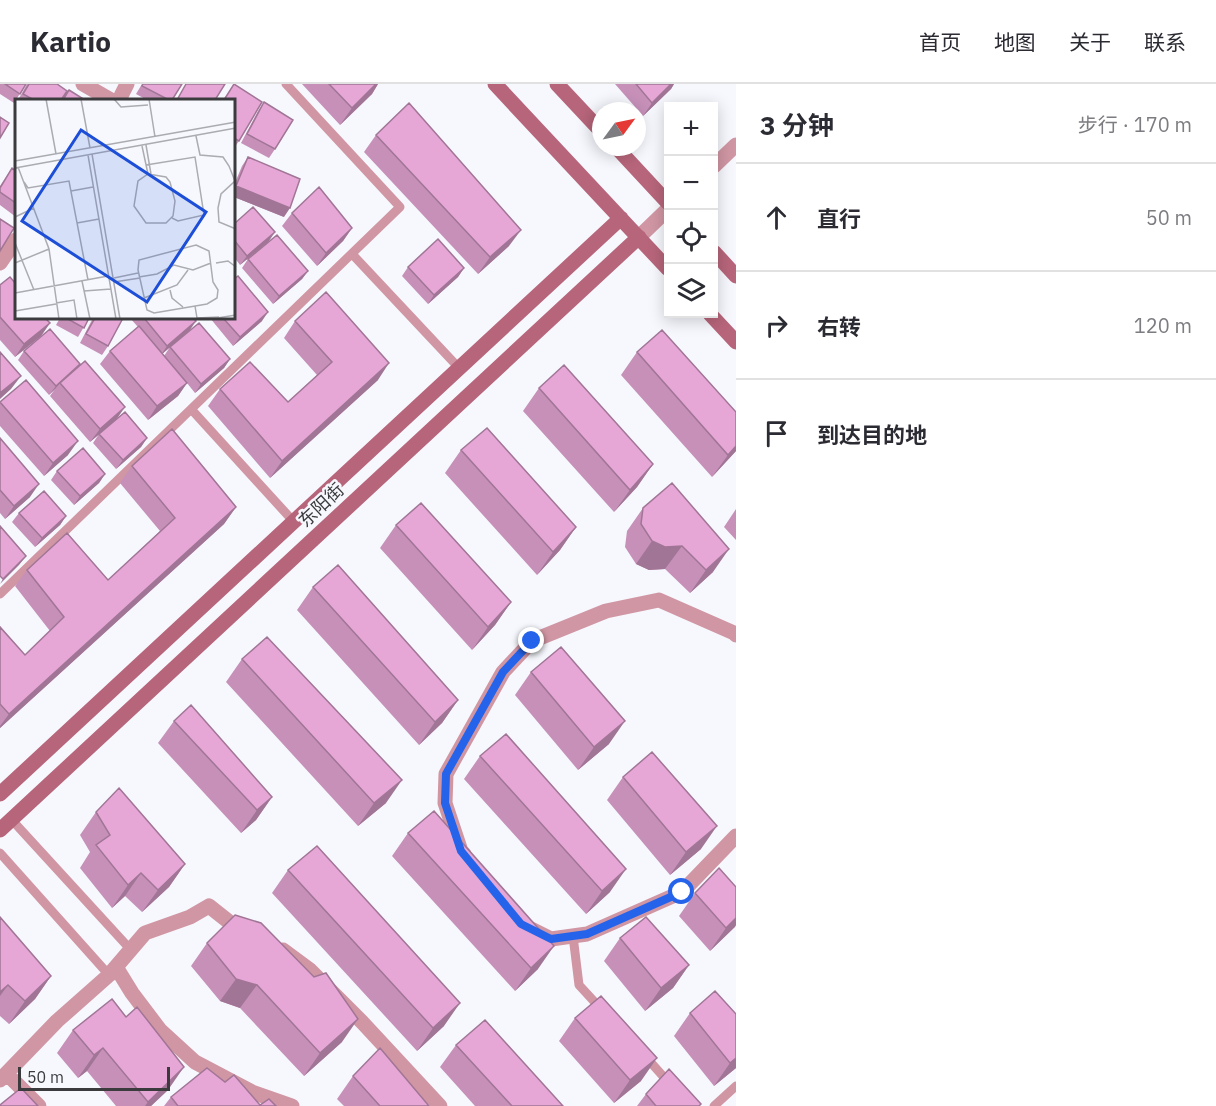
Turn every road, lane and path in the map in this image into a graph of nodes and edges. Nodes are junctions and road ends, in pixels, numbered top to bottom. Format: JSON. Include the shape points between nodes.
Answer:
{"nodes":[{"id":1,"x":83,"y":84,"type":"edge"},
{"id":2,"x":127,"y":84,"type":"edge"},
{"id":3,"x":286,"y":84,"type":"edge"},
{"id":4,"x":495,"y":84,"type":"edge"},
{"id":5,"x":557,"y":84,"type":"edge"},
{"id":6,"x":109,"y":99,"type":"edge"},
{"id":7,"x":119,"y":99,"type":"edge"},
{"id":8,"x":592,"y":121,"type":"edge"},
{"id":9,"x":736,"y":145,"type":"edge"},
{"id":10,"x":625,"y":156,"type":"edge"},
{"id":11,"x":718,"y":162,"type":"edge"},
{"id":12,"x":664,"y":198,"type":"edge"},
{"id":13,"x":668,"y":210,"type":"edge"},
{"id":14,"x":621,"y":218,"type":"junction"},
{"id":15,"x":639,"y":237,"type":"junction"},
{"id":16,"x":15,"y":241,"type":"edge"},
{"id":17,"x":352,"y":254,"type":"junction"},
{"id":18,"x":718,"y":256,"type":"edge"},
{"id":19,"x":0,"y":263,"type":"edge"},
{"id":20,"x":664,"y":264,"type":"edge"},
{"id":21,"x":736,"y":276,"type":"edge"},
{"id":22,"x":714,"y":318,"type":"edge"},
{"id":23,"x":736,"y":342,"type":"edge"},
{"id":24,"x":459,"y":368,"type":"junction"},
{"id":25,"x":191,"y":409,"type":"junction"},
{"id":26,"x":294,"y":522,"type":"junction"},
{"id":27,"x":0,"y":594,"type":"edge"},
{"id":28,"x":735,"y":633,"type":"edge"},
{"id":29,"x":2,"y":789,"type":"edge"},
{"id":30,"x":5,"y":825,"type":"edge"},
{"id":31,"x":736,"y":836,"type":"edge"},
{"id":32,"x":0,"y":854,"type":"edge"},
{"id":33,"x":476,"y":870,"type":"edge"},
{"id":34,"x":514,"y":915,"type":"edge"},
{"id":35,"x":573,"y":936,"type":"junction"},
{"id":36,"x":131,"y":950,"type":"junction"},
{"id":37,"x":112,"y":971,"type":"junction"},
{"id":38,"x":611,"y":1020,"type":"edge"},
{"id":39,"x":635,"y":1046,"type":"edge"},
{"id":40,"x":3,"y":1077,"type":"edge"},
{"id":41,"x":736,"y":1086,"type":"edge"},
{"id":42,"x":675,"y":1089,"type":"edge"},
{"id":43,"x":39,"y":1106,"type":"edge"},
{"id":44,"x":292,"y":1106,"type":"edge"},
{"id":45,"x":440,"y":1106,"type":"edge"},
{"id":46,"x":714,"y":1106,"type":"edge"}],
"edges":[{"from":1,"to":6,"type":"street"},
{"from":2,"to":7,"type":"street"},
{"from":3,"to":17,"type":"lane","via":[[400,207]]},
{"from":4,"to":14,"type":"main road"},
{"from":5,"to":8,"type":"main road"},
{"from":9,"to":11,"type":"street"},
{"from":10,"to":12,"type":"main road"},
{"from":13,"to":15,"type":"street","name":"东阳街"},
{"from":14,"to":15,"type":"main road"},
{"from":14,"to":24,"type":"main road","name":"东阳街"},
{"from":15,"to":20,"type":"main road"},
{"from":15,"to":30,"type":"main road","name":"东阳街"},
{"from":16,"to":19,"type":"street"},
{"from":17,"to":24,"type":"lane"},
{"from":17,"to":25,"type":"lane"},
{"from":18,"to":21,"type":"main road"},
{"from":22,"to":23,"type":"main road"},
{"from":24,"to":26,"type":"main road","name":"东阳街"},
{"from":25,"to":26,"type":"lane"},
{"from":25,"to":27,"type":"lane"},
{"from":26,"to":29,"type":"main road","name":"东阳街"},
{"from":28,"to":33,"type":"street","via":[[659,600],[606,611],[532,641],[503,672],[446,774],[445,803],[461,851]]},
{"from":30,"to":36,"type":"lane"},
{"from":31,"to":35,"type":"street","via":[[682,892],[587,934]]},
{"from":32,"to":37,"type":"lane"},
{"from":34,"to":35,"type":"street","via":[[521,924],[551,939]]},
{"from":35,"to":38,"type":"lane","via":[[579,985]]},
{"from":36,"to":37,"type":"street"},
{"from":36,"to":45,"type":"street","via":[[145,933],[209,906],[233,925],[264,937],[310,970]]},
{"from":37,"to":40,"type":"street"},
{"from":37,"to":44,"type":"street","via":[[160,1030],[195,1062],[252,1092]]},
{"from":39,"to":42,"type":"lane"},
{"from":40,"to":43,"type":"street"},
{"from":41,"to":46,"type":"lane"}]}
